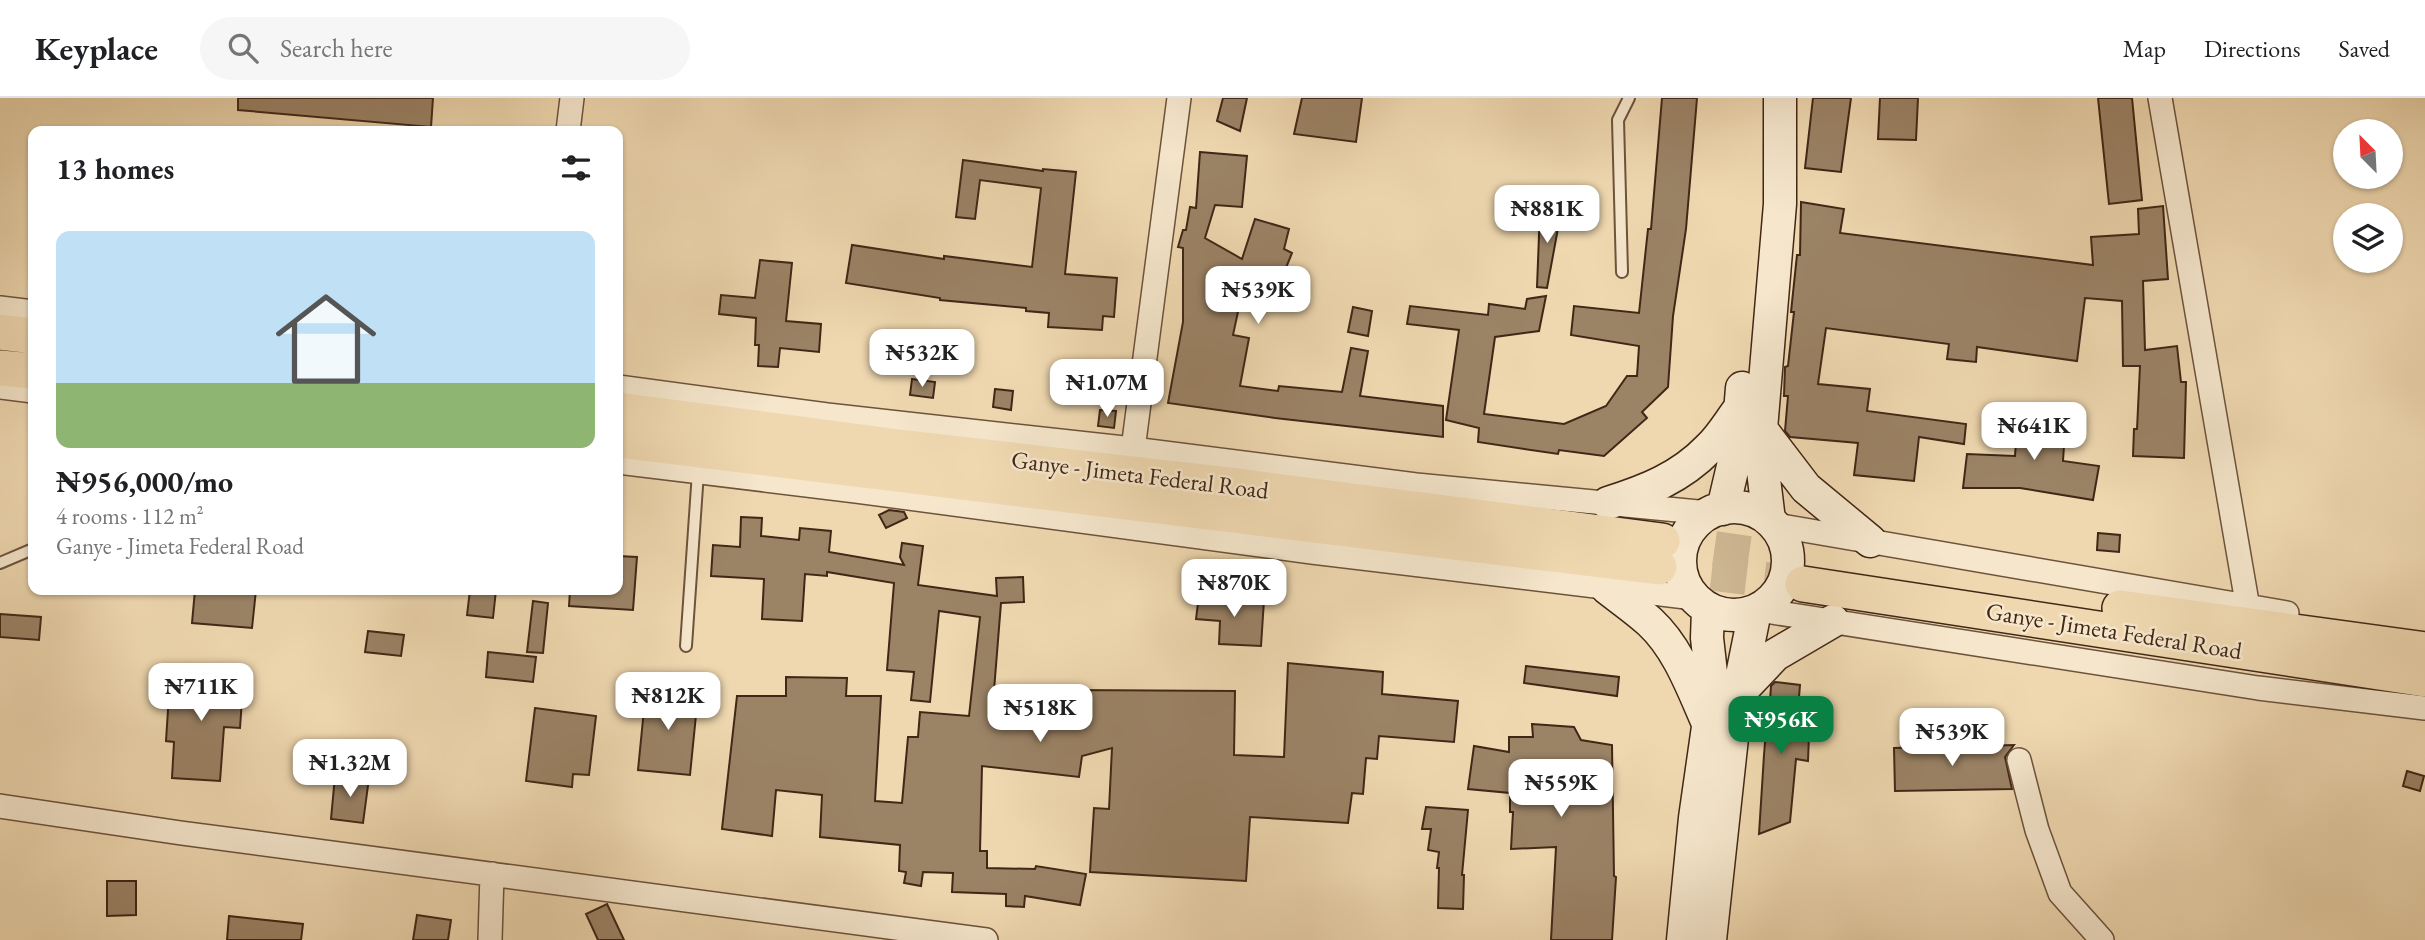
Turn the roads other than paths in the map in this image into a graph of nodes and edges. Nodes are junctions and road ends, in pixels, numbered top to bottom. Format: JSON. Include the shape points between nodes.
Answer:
{"nodes":[{"id":1,"x":572,"y":98,"type":"edge"},
{"id":2,"x":1179,"y":98,"type":"edge"},
{"id":3,"x":1629,"y":98,"type":"edge"},
{"id":4,"x":1777,"y":98,"type":"edge"},
{"id":5,"x":2160,"y":98,"type":"edge"},
{"id":6,"x":569,"y":126,"type":"edge"},
{"id":7,"x":1622,"y":272,"type":"dead end"},
{"id":8,"x":0,"y":308,"type":"edge"},
{"id":9,"x":28,"y":311,"type":"edge"},
{"id":10,"x":0,"y":332,"type":"edge"},
{"id":11,"x":28,"y":335,"type":"edge"},
{"id":12,"x":0,"y":368,"type":"edge"},
{"id":13,"x":28,"y":371,"type":"edge"},
{"id":14,"x":0,"y":387,"type":"edge"},
{"id":15,"x":623,"y":388,"type":"edge"},
{"id":16,"x":28,"y":390,"type":"edge"},
{"id":17,"x":623,"y":411,"type":"edge"},
{"id":18,"x":1751,"y":418,"type":"junction"},
{"id":19,"x":623,"y":441,"type":"edge"},
{"id":20,"x":1133,"y":449,"type":"junction"},
{"id":21,"x":623,"y":463,"type":"edge"},
{"id":22,"x":698,"y":472,"type":"junction"},
{"id":23,"x":1608,"y":503,"type":"junction"},
{"id":24,"x":1716,"y":511,"type":"junction"},
{"id":25,"x":1772,"y":523,"type":"junction"},
{"id":26,"x":1870,"y":541,"type":"junction"},
{"id":27,"x":28,"y":551,"type":"edge"},
{"id":28,"x":0,"y":563,"type":"edge"},
{"id":29,"x":1607,"y":587,"type":"junction"},
{"id":30,"x":1701,"y":603,"type":"junction"},
{"id":31,"x":2248,"y":608,"type":"junction"},
{"id":32,"x":1757,"y":610,"type":"junction"},
{"id":33,"x":1833,"y":621,"type":"junction"},
{"id":34,"x":2425,"y":633,"type":"edge"},
{"id":35,"x":686,"y":646,"type":"dead end"},
{"id":36,"x":2425,"y":650,"type":"edge"},
{"id":37,"x":2425,"y":679,"type":"edge"},
{"id":38,"x":1738,"y":695,"type":"junction"},
{"id":39,"x":2425,"y":708,"type":"edge"},
{"id":40,"x":1708,"y":726,"type":"junction"},
{"id":41,"x":2019,"y":760,"type":"dead end"},
{"id":42,"x":0,"y":806,"type":"edge"},
{"id":43,"x":492,"y":874,"type":"junction"},
{"id":44,"x":490,"y":940,"type":"edge"},
{"id":45,"x":986,"y":940,"type":"edge"},
{"id":46,"x":1683,"y":940,"type":"edge"},
{"id":47,"x":1710,"y":940,"type":"edge"},
{"id":48,"x":2102,"y":940,"type":"edge"}],
"edges":[{"from":1,"to":6,"type":"street"},
{"from":2,"to":20,"type":"street"},
{"from":3,"to":7,"type":"lane","via":[[1618,120]]},
{"from":4,"to":18,"type":"main road","via":[[1758,205]]},
{"from":5,"to":31,"type":"street"},
{"from":8,"to":9,"type":"street"},
{"from":10,"to":11,"type":"main road"},
{"from":12,"to":13,"type":"main road"},
{"from":14,"to":16,"type":"street"},
{"from":15,"to":20,"type":"street"},
{"from":17,"to":19,"type":"main road","name":"Ganye - Jimeta Federal Road","via":[[1237,486],[1661,554]]},
{"from":18,"to":23,"type":"main road","via":[[1685,469],[1649,490]]},
{"from":18,"to":24,"type":"main road"},
{"from":18,"to":25,"type":"main road"},
{"from":18,"to":26,"type":"main road","via":[[1806,488]]},
{"from":20,"to":23,"type":"street","via":[[1416,485]]},
{"from":21,"to":22,"type":"street"},
{"from":22,"to":29,"type":"street"},
{"from":22,"to":35,"type":"lane"},
{"from":23,"to":24,"type":"street"},
{"from":24,"to":25,"type":"main road","via":[[1751,510]]},
{"from":24,"to":30,"type":"main road","via":[[1698,521],[1681,552],[1685,586]]},
{"from":25,"to":26,"type":"street"},
{"from":25,"to":32,"type":"main road","via":[[1783,537],[1787,571],[1780,591]]},
{"from":26,"to":31,"type":"street"},
{"from":27,"to":28,"type":"lane"},
{"from":29,"to":30,"type":"street"},
{"from":29,"to":40,"type":"main road","via":[[1651,623],[1678,657]]},
{"from":30,"to":32,"type":"main road","via":[[1731,616]]},
{"from":30,"to":40,"type":"main road","via":[[1712,682]]},
{"from":31,"to":34,"type":"street"},
{"from":32,"to":33,"type":"street"},
{"from":32,"to":38,"type":"main road"},
{"from":33,"to":38,"type":"main road","via":[[1775,655]]},
{"from":33,"to":39,"type":"street","via":[[2258,688]]},
{"from":36,"to":37,"type":"main road","name":"Ganye - Jimeta Federal Road","via":[[1901,578],[1804,573]]},
{"from":38,"to":47,"type":"main road"},
{"from":40,"to":46,"type":"main road"},
{"from":41,"to":48,"type":"street","via":[[2037,831],[2060,893]]},
{"from":42,"to":43,"type":"street"},
{"from":43,"to":44,"type":"street"},
{"from":43,"to":45,"type":"street"}]}
